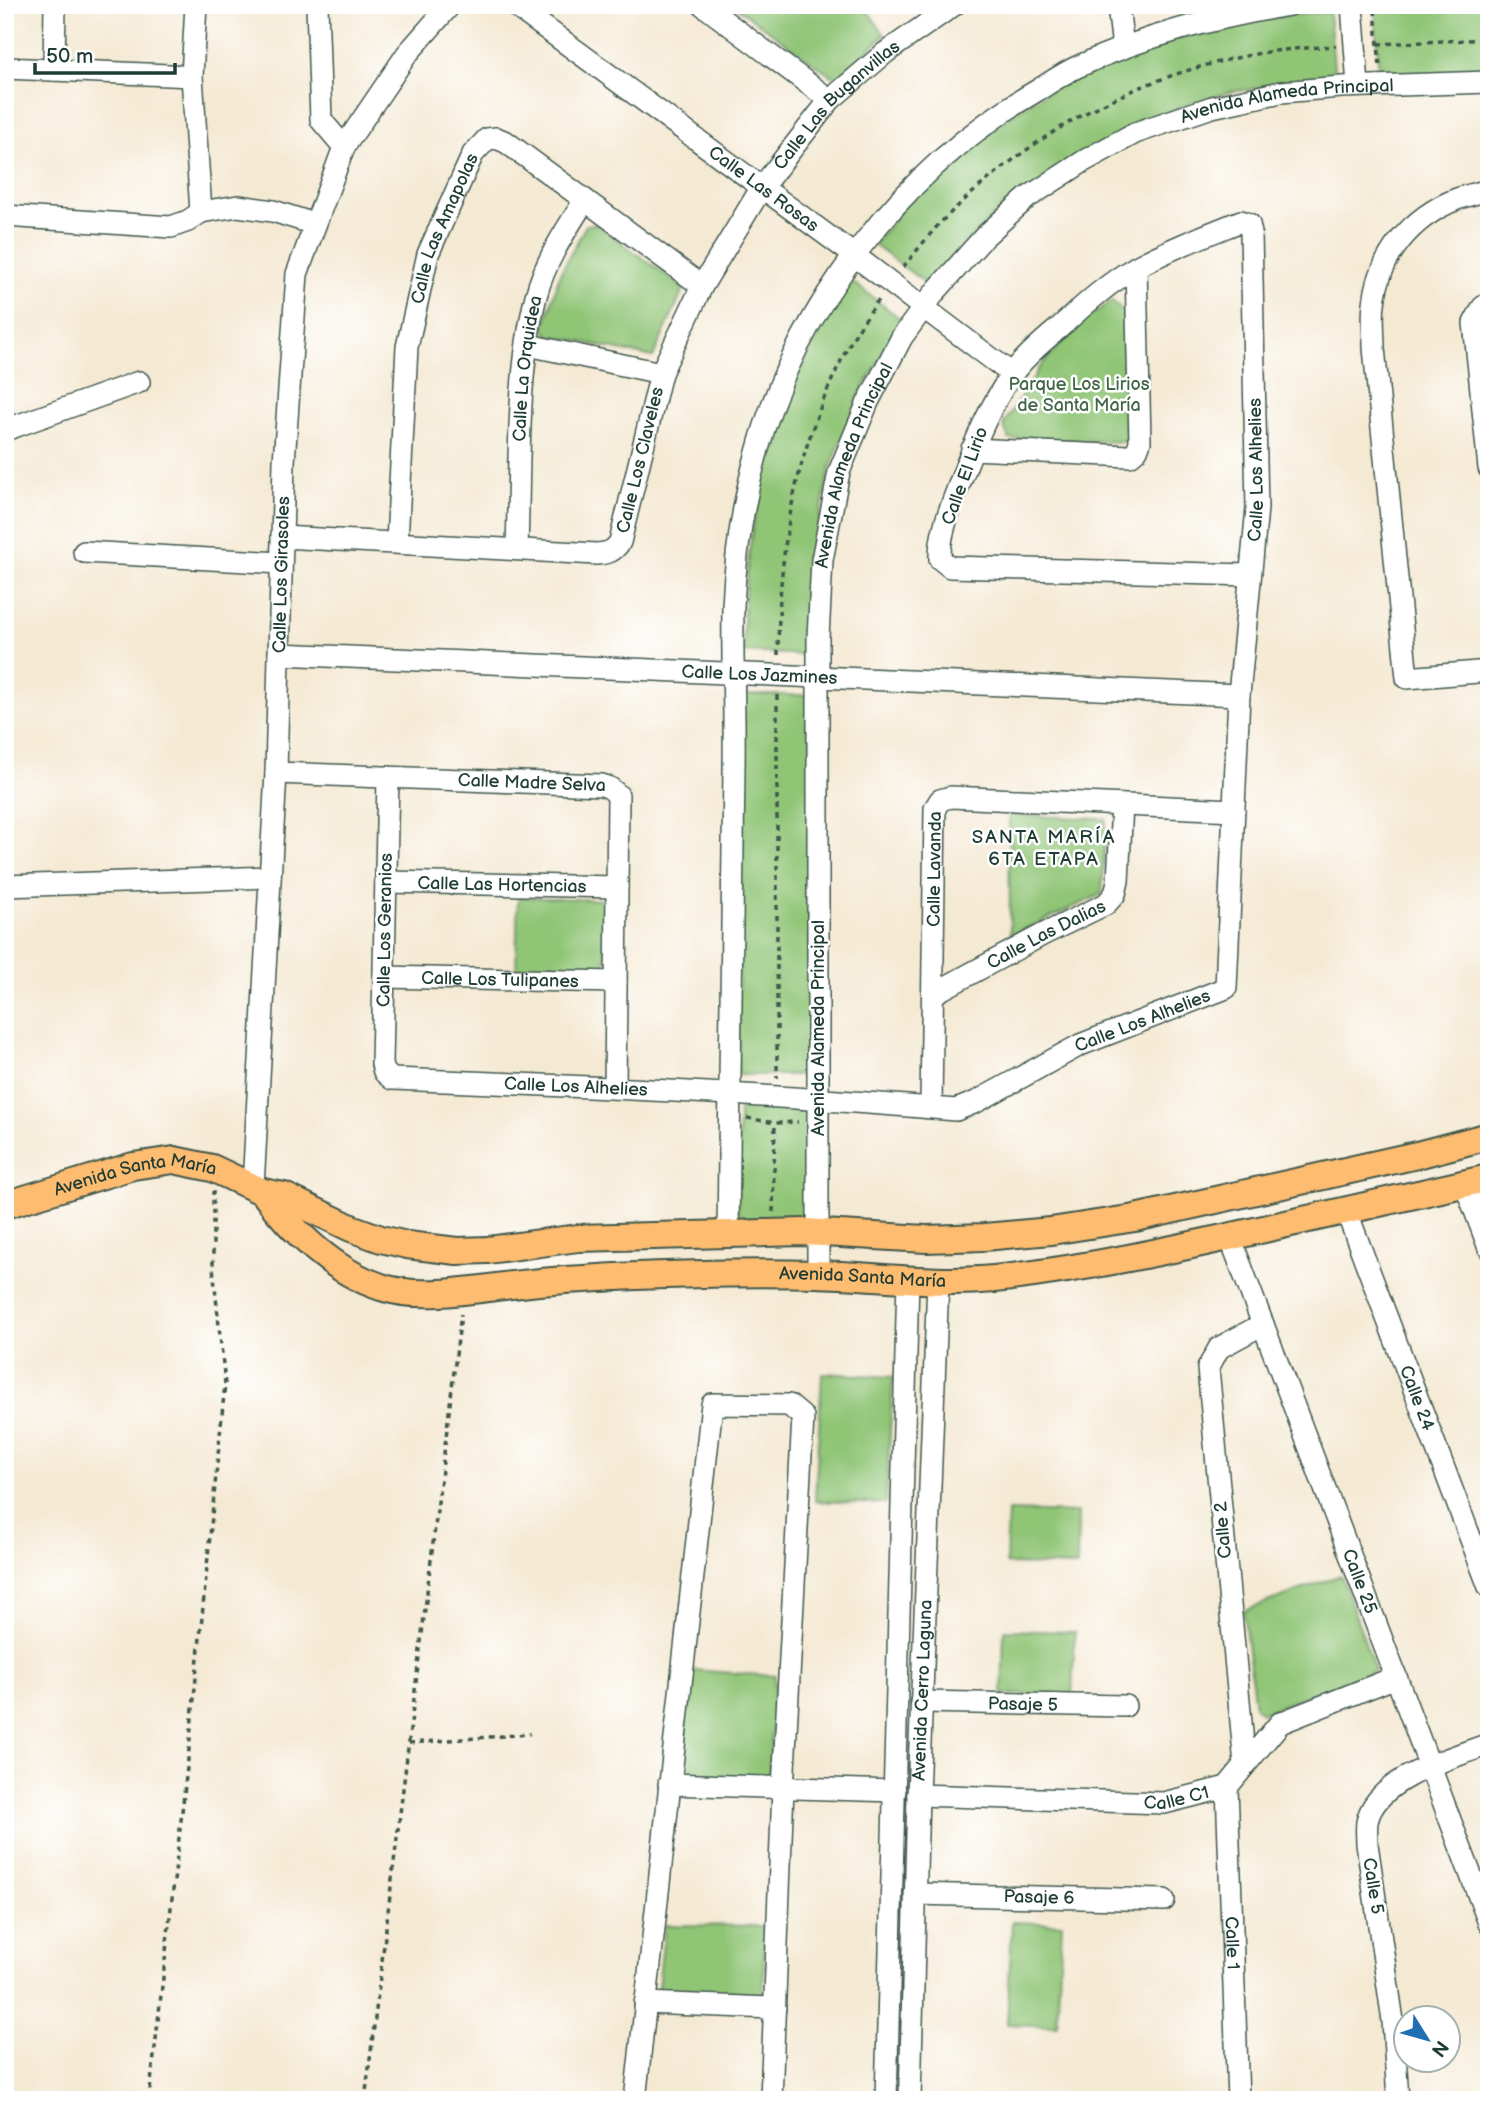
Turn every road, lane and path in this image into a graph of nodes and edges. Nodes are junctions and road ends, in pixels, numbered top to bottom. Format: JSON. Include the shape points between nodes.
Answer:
{"nodes":[{"id":1,"x":55,"y":5,"type":"edge"},
{"id":2,"x":195,"y":5,"type":"edge"},
{"id":3,"x":317,"y":5,"type":"edge"},
{"id":4,"x":450,"y":5,"type":"edge"},
{"id":5,"x":514,"y":5,"type":"edge"},
{"id":6,"x":703,"y":5,"type":"edge"},
{"id":7,"x":954,"y":5,"type":"edge"},
{"id":8,"x":1118,"y":5,"type":"edge"},
{"id":9,"x":1289,"y":5,"type":"edge"},
{"id":10,"x":1352,"y":5,"type":"edge"},
{"id":11,"x":1375,"y":10,"type":"dead end"},
{"id":12,"x":1489,"y":39,"type":"edge"},
{"id":13,"x":1378,"y":44,"type":"junction"},
{"id":14,"x":1336,"y":46,"type":"dead end"},
{"id":15,"x":1123,"y":48,"type":"junction"},
{"id":16,"x":5,"y":68,"type":"edge"},
{"id":17,"x":54,"y":70,"type":"junction"},
{"id":18,"x":1380,"y":71,"type":"dead end"},
{"id":19,"x":192,"y":76,"type":"junction"},
{"id":20,"x":1489,"y":82,"type":"edge"},
{"id":21,"x":1359,"y":86,"type":"junction"},
{"id":22,"x":830,"y":100,"type":"junction"},
{"id":23,"x":344,"y":147,"type":"junction"},
{"id":24,"x":762,"y":187,"type":"junction"},
{"id":25,"x":1489,"y":190,"type":"edge"},
{"id":26,"x":585,"y":200,"type":"junction"},
{"id":27,"x":201,"y":212,"type":"junction"},
{"id":28,"x":5,"y":216,"type":"edge"},
{"id":29,"x":314,"y":224,"type":"junction"},
{"id":30,"x":1248,"y":224,"type":"joint"},
{"id":31,"x":856,"y":256,"type":"junction"},
{"id":32,"x":902,"y":267,"type":"dead end"},
{"id":33,"x":1136,"y":267,"type":"junction"},
{"id":34,"x":702,"y":286,"type":"junction"},
{"id":35,"x":879,"y":299,"type":"dead end"},
{"id":36,"x":1489,"y":303,"type":"edge"},
{"id":37,"x":924,"y":307,"type":"junction"},
{"id":38,"x":528,"y":345,"type":"junction"},
{"id":39,"x":662,"y":373,"type":"junction"},
{"id":40,"x":1012,"y":374,"type":"junction"},
{"id":41,"x":139,"y":382,"type":"dead end"},
{"id":42,"x":1486,"y":412,"type":"edge"},
{"id":43,"x":5,"y":430,"type":"edge"},
{"id":44,"x":972,"y":449,"type":"junction"},
{"id":45,"x":1489,"y":468,"type":"edge"},
{"id":46,"x":282,"y":537,"type":"junction"},
{"id":47,"x":397,"y":542,"type":"junction"},
{"id":48,"x":517,"y":548,"type":"junction"},
{"id":49,"x":85,"y":552,"type":"dead end"},
{"id":50,"x":281,"y":563,"type":"junction"},
{"id":51,"x":1251,"y":575,"type":"junction"},
{"id":52,"x":279,"y":654,"type":"junction"},
{"id":53,"x":778,"y":655,"type":"dead end"},
{"id":54,"x":1489,"y":671,"type":"edge"},
{"id":55,"x":734,"y":673,"type":"junction"},
{"id":56,"x":818,"y":677,"type":"junction"},
{"id":57,"x":777,"y":695,"type":"dead end"},
{"id":58,"x":1239,"y":695,"type":"junction"},
{"id":59,"x":276,"y":773,"type":"junction"},
{"id":60,"x":388,"y":777,"type":"junction"},
{"id":61,"x":1122,"y":805,"type":"junction"},
{"id":62,"x":1234,"y":810,"type":"junction"},
{"id":63,"x":270,"y":877,"type":"junction"},
{"id":64,"x":386,"y":881,"type":"junction"},
{"id":65,"x":5,"y":886,"type":"edge"},
{"id":66,"x":617,"y":887,"type":"junction"},
{"id":67,"x":384,"y":977,"type":"junction"},
{"id":68,"x":616,"y":982,"type":"junction"},
{"id":69,"x":933,"y":994,"type":"junction"},
{"id":70,"x":393,"y":1079,"type":"joint"},
{"id":71,"x":777,"y":1082,"type":"dead end"},
{"id":72,"x":615,"y":1087,"type":"junction"},
{"id":73,"x":730,"y":1094,"type":"junction"},
{"id":74,"x":818,"y":1098,"type":"junction"},
{"id":75,"x":931,"y":1107,"type":"junction"},
{"id":76,"x":739,"y":1116,"type":"dead end"},
{"id":77,"x":799,"y":1122,"type":"dead end"},
{"id":78,"x":775,"y":1123,"type":"junction"},
{"id":79,"x":1489,"y":1136,"type":"edge"},
{"id":80,"x":212,"y":1168,"type":"junction"},
{"id":81,"x":1477,"y":1181,"type":"edge"},
{"id":82,"x":258,"y":1189,"type":"junction"},
{"id":83,"x":5,"y":1205,"type":"edge"},
{"id":84,"x":1346,"y":1210,"type":"junction"},
{"id":85,"x":774,"y":1213,"type":"dead end"},
{"id":86,"x":818,"y":1233,"type":"junction"},
{"id":87,"x":728,"y":1234,"type":"junction"},
{"id":88,"x":1230,"y":1237,"type":"junction"},
{"id":89,"x":1489,"y":1248,"type":"edge"},
{"id":90,"x":818,"y":1274,"type":"junction"},
{"id":91,"x":908,"y":1279,"type":"junction"},
{"id":92,"x":938,"y":1281,"type":"junction"},
{"id":93,"x":464,"y":1291,"type":"junction"},
{"id":94,"x":1263,"y":1324,"type":"junction"},
{"id":95,"x":1489,"y":1587,"type":"edge"},
{"id":96,"x":1396,"y":1677,"type":"junction"},
{"id":97,"x":921,"y":1702,"type":"junction"},
{"id":98,"x":1125,"y":1706,"type":"dead end"},
{"id":99,"x":530,"y":1734,"type":"dead end"},
{"id":100,"x":409,"y":1743,"type":"junction"},
{"id":101,"x":1489,"y":1744,"type":"edge"},
{"id":102,"x":1245,"y":1765,"type":"junction"},
{"id":103,"x":1430,"y":1766,"type":"junction"},
{"id":104,"x":669,"y":1784,"type":"junction"},
{"id":105,"x":1227,"y":1787,"type":"junction"},
{"id":106,"x":783,"y":1788,"type":"junction"},
{"id":107,"x":895,"y":1791,"type":"junction"},
{"id":108,"x":918,"y":1795,"type":"junction"},
{"id":109,"x":915,"y":1894,"type":"junction"},
{"id":110,"x":1164,"y":1900,"type":"dead end"},
{"id":111,"x":1489,"y":1923,"type":"edge"},
{"id":112,"x":645,"y":2003,"type":"junction"},
{"id":113,"x":775,"y":2008,"type":"junction"},
{"id":114,"x":149,"y":2100,"type":"edge"},
{"id":115,"x":365,"y":2100,"type":"edge"},
{"id":116,"x":635,"y":2100,"type":"edge"},
{"id":117,"x":771,"y":2100,"type":"edge"},
{"id":118,"x":886,"y":2100,"type":"edge"},
{"id":119,"x":910,"y":2100,"type":"edge"},
{"id":120,"x":1238,"y":2100,"type":"edge"},
{"id":121,"x":1398,"y":2100,"type":"edge"}],
"edges":[{"from":1,"to":17,"type":"street"},
{"from":2,"to":19,"type":"street"},
{"from":3,"to":23,"type":"street","via":[[321,120]]},
{"from":4,"to":23,"type":"street","name":"Calle Los Girasoles","via":[[407,54]]},
{"from":5,"to":24,"type":"street","name":"Calle Las Rosas"},
{"from":6,"to":22,"type":"street"},
{"from":7,"to":22,"type":"street","name":"Calle Las Buganvillas","via":[[885,53]]},
{"from":8,"to":15,"type":"street"},
{"from":9,"to":15,"type":"street","via":[[1200,23]]},
{"from":10,"to":21,"type":"street"},
{"from":11,"to":13,"type":"path"},
{"from":12,"to":13,"type":"path"},
{"from":13,"to":18,"type":"path"},
{"from":14,"to":32,"type":"path","via":[[1257,54],[1184,71],[1077,117],[980,186]]},
{"from":15,"to":31,"type":"street","via":[[1064,74],[1008,107],[962,142],[891,209]]},
{"from":16,"to":17,"type":"street"},
{"from":17,"to":19,"type":"street"},
{"from":19,"to":27,"type":"street"},
{"from":20,"to":21,"type":"street","name":"Avenida Alameda Principal"},
{"from":21,"to":37,"type":"street","name":"Avenida Alameda Principal","via":[[1282,92],[1212,107],[1135,133],[1027,198],[985,236]]},
{"from":22,"to":24,"type":"street","name":"Calle Las Buganvillas"},
{"from":23,"to":29,"type":"street","name":"Calle Los Girasoles"},
{"from":24,"to":31,"type":"street","name":"Calle Las Rosas"},
{"from":24,"to":34,"type":"street","name":"Calle Los Claveles"},
{"from":25,"to":54,"type":"street","via":[[1438,208],[1402,235],[1383,267],[1374,303],[1374,348],[1407,678]]},
{"from":26,"to":34,"type":"street","name":"Calle Las Amapolas"},
{"from":26,"to":38,"type":"street","name":"Calle La Orquidea","via":[[557,246],[536,294]]},
{"from":26,"to":47,"type":"street","name":"Calle Las Amapolas","via":[[506,142],[487,139],[473,154],[428,254],[407,347]]},
{"from":27,"to":28,"type":"street","via":[[171,227]]},
{"from":27,"to":29,"type":"street","via":[[238,206]]},
{"from":29,"to":46,"type":"street","name":"Calle Los Girasoles","via":[[297,274]]},
{"from":30,"to":33,"type":"street","name":"Calle El Lirio","via":[[1241,221]]},
{"from":30,"to":51,"type":"street","name":"Calle Los Alhelies","via":[[1257,508]]},
{"from":31,"to":37,"type":"street","name":"Calle Las Rosas"},
{"from":31,"to":55,"type":"street","via":[[818,311],[781,379],[755,457],[741,526],[733,606]]},
{"from":33,"to":40,"type":"street","name":"Calle El Lirio","via":[[1088,302]]},
{"from":33,"to":44,"type":"street","via":[[1137,450],[1130,456]]},
{"from":34,"to":39,"type":"street","name":"Calle Los Claveles"},
{"from":35,"to":53,"type":"path","via":[[848,346],[822,401],[795,486],[784,542]]},
{"from":36,"to":42,"type":"street","via":[[1474,323]]},
{"from":37,"to":40,"type":"street","name":"Calle Las Rosas"},
{"from":37,"to":56,"type":"street","name":"Avenida Alameda Principal","via":[[867,402],[839,472],[822,561]]},
{"from":38,"to":39,"type":"street"},
{"from":38,"to":48,"type":"street","name":"Calle La Orquidea"},
{"from":39,"to":48,"type":"street","name":"Calle Los Claveles","via":[[615,550],[597,554]]},
{"from":40,"to":44,"type":"street","name":"Calle El Lirio"},
{"from":41,"to":43,"type":"street"},
{"from":42,"to":45,"type":"street"},
{"from":44,"to":51,"type":"street","name":"Calle El Lirio","via":[[940,549],[940,559],[950,567]]},
{"from":46,"to":47,"type":"street","name":"Calle Los Claveles"},
{"from":46,"to":50,"type":"street","name":"Calle Los Girasoles"},
{"from":47,"to":48,"type":"street","name":"Calle Los Claveles"},
{"from":49,"to":50,"type":"street"},
{"from":50,"to":52,"type":"street","name":"Calle Los Girasoles"},
{"from":51,"to":58,"type":"street","name":"Calle Los Alhelies"},
{"from":52,"to":55,"type":"street","name":"Calle Los Jazmines"},
{"from":52,"to":59,"type":"street","name":"Calle Los Girasoles"},
{"from":55,"to":56,"type":"street","name":"Calle Los Jazmines"},
{"from":55,"to":73,"type":"street"},
{"from":56,"to":58,"type":"street","name":"Calle Los Jazmines"},
{"from":56,"to":74,"type":"street","name":"Avenida Alameda Principal"},
{"from":57,"to":71,"type":"path"},
{"from":58,"to":62,"type":"street","name":"Calle Los Alhelies"},
{"from":59,"to":60,"type":"street","name":"Calle Madre Selva"},
{"from":59,"to":63,"type":"street","name":"Calle Los Girasoles"},
{"from":60,"to":64,"type":"street","name":"Calle Los Geranios"},
{"from":60,"to":66,"type":"street","name":"Calle Madre Selva","via":[[610,788],[618,795]]},
{"from":61,"to":62,"type":"street","name":"Calle Lavanda"},
{"from":61,"to":69,"type":"street","name":"Calle Las Dalias","via":[[1118,881],[1107,904]]},
{"from":61,"to":69,"type":"street","name":"Calle Lavanda","via":[[940,800],[934,808]]},
{"from":62,"to":75,"type":"street","name":"Calle Los Alhelies","via":[[1226,988],[1080,1045],[956,1110]]},
{"from":63,"to":65,"type":"street"},
{"from":63,"to":82,"type":"street","name":"Calle Los Girasoles"},
{"from":64,"to":66,"type":"street","name":"Calle Las Hortencias"},
{"from":64,"to":67,"type":"street","name":"Calle Los Geranios"},
{"from":66,"to":68,"type":"street","name":"Calle Madre Selva"},
{"from":67,"to":68,"type":"street","name":"Calle Los Tulipanes"},
{"from":67,"to":70,"type":"street","name":"Calle Los Geranios","via":[[382,1064]]},
{"from":68,"to":72,"type":"street","name":"Calle Madre Selva"},
{"from":69,"to":75,"type":"street","name":"Calle Lavanda"},
{"from":70,"to":72,"type":"street","name":"Calle Los Alhelies"},
{"from":72,"to":73,"type":"street","name":"Calle Los Alhelies"},
{"from":73,"to":74,"type":"street","name":"Calle Los Alhelies"},
{"from":73,"to":87,"type":"street"},
{"from":74,"to":75,"type":"street","name":"Calle Los Alhelies"},
{"from":74,"to":86,"type":"street","name":"Avenida Alameda Principal"},
{"from":76,"to":78,"type":"path"},
{"from":77,"to":78,"type":"path"},
{"from":78,"to":85,"type":"path"},
{"from":79,"to":86,"type":"main road","name":"Avenida Santa María","via":[[1135,1218],[1051,1231],[926,1239]]},
{"from":80,"to":82,"type":"main road","name":"Avenida Santa María"},
{"from":80,"to":83,"type":"main road","name":"Avenida Santa María","via":[[160,1161]]},
{"from":80,"to":114,"type":"path","via":[[213,1267],[225,1384]]},
{"from":81,"to":84,"type":"main road","name":"Avenida Santa María"},
{"from":81,"to":89,"type":"street"},
{"from":82,"to":87,"type":"main road","name":"Avenida Santa María","via":[[381,1238],[443,1250],[488,1250],[578,1238]]},
{"from":82,"to":93,"type":"main road","name":"Avenida Santa María","via":[[296,1230],[365,1281],[401,1292]]},
{"from":84,"to":88,"type":"main road","name":"Avenida Santa María"},
{"from":84,"to":95,"type":"street","name":"Calle 24"},
{"from":86,"to":87,"type":"main road","name":"Avenida Santa María"},
{"from":86,"to":90,"type":"street","name":"Avenida Alameda Principal"},
{"from":88,"to":92,"type":"main road","name":"Avenida Santa María","via":[[1142,1257],[992,1279]]},
{"from":88,"to":94,"type":"street","name":"Calle 25"},
{"from":90,"to":91,"type":"main road","name":"Avenida Santa María"},
{"from":90,"to":93,"type":"main road","name":"Avenida Santa María","via":[[613,1277]]},
{"from":91,"to":92,"type":"main road","name":"Avenida Santa María"},
{"from":91,"to":107,"type":"street"},
{"from":92,"to":97,"type":"street","name":"Avenida Cerro Laguna"},
{"from":93,"to":100,"type":"path"},
{"from":94,"to":96,"type":"street","name":"Calle 25"},
{"from":94,"to":102,"type":"street","name":"Calle 2","via":[[1219,1348],[1208,1368]]},
{"from":96,"to":102,"type":"street","name":"Calle C1","via":[[1280,1723]]},
{"from":96,"to":103,"type":"street","name":"Calle 25"},
{"from":97,"to":98,"type":"street","name":"Pasaje 5"},
{"from":97,"to":108,"type":"street","name":"Avenida Cerro Laguna"},
{"from":99,"to":100,"type":"path"},
{"from":100,"to":115,"type":"path"},
{"from":101,"to":103,"type":"street","name":"Calle 5"},
{"from":102,"to":105,"type":"street","name":"Calle C1"},
{"from":103,"to":111,"type":"street","name":"Calle 25"},
{"from":103,"to":121,"type":"street","name":"Calle 5","via":[[1390,1787],[1375,1802],[1367,1821],[1394,2021]]},
{"from":104,"to":106,"type":"street"},
{"from":104,"to":106,"type":"street","via":[[712,1404],[789,1405],[803,1417]]},
{"from":104,"to":112,"type":"street"},
{"from":105,"to":108,"type":"street","name":"Calle C1","via":[[1164,1803]]},
{"from":105,"to":120,"type":"street","name":"Calle 1"},
{"from":106,"to":107,"type":"street"},
{"from":106,"to":113,"type":"street"},
{"from":107,"to":118,"type":"street"},
{"from":108,"to":109,"type":"street","name":"Avenida Cerro Laguna"},
{"from":109,"to":110,"type":"street","name":"Pasaje 6"},
{"from":109,"to":119,"type":"street","name":"Avenida Cerro Laguna"},
{"from":112,"to":113,"type":"street"},
{"from":112,"to":116,"type":"street"},
{"from":113,"to":117,"type":"street"}]}
